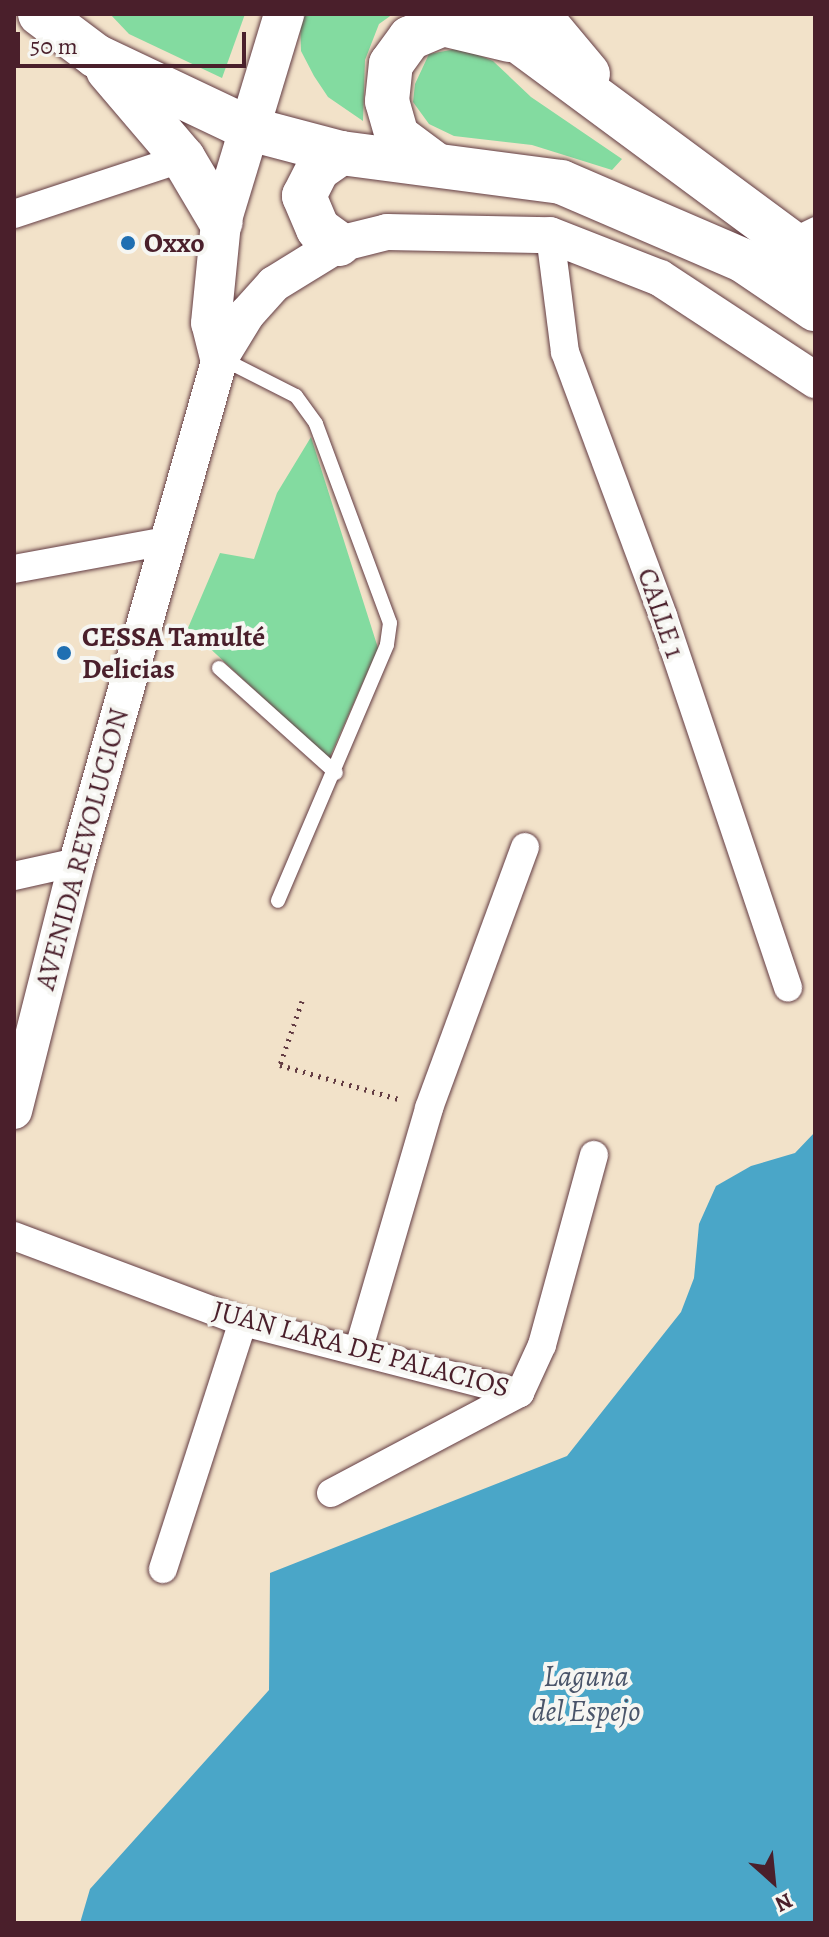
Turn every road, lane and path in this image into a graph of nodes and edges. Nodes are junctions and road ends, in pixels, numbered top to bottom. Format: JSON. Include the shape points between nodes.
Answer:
{"nodes":[{"id":1,"x":43,"y":14,"type":"edge"},
{"id":2,"x":284,"y":14,"type":"edge"},
{"id":3,"x":482,"y":14,"type":"edge"},
{"id":4,"x":527,"y":28,"type":"edge"},
{"id":5,"x":96,"y":56,"type":"junction"},
{"id":6,"x":250,"y":129,"type":"junction"},
{"id":7,"x":341,"y":153,"type":"junction"},
{"id":8,"x":183,"y":158,"type":"junction"},
{"id":9,"x":436,"y":165,"type":"junction"},
{"id":10,"x":14,"y":214,"type":"edge"},
{"id":11,"x":221,"y":222,"type":"junction"},
{"id":12,"x":550,"y":235,"type":"junction"},
{"id":13,"x":805,"y":241,"type":"edge"},
{"id":14,"x":339,"y":244,"type":"junction"},
{"id":15,"x":815,"y":309,"type":"edge"},
{"id":16,"x":220,"y":358,"type":"junction"},
{"id":17,"x":811,"y":384,"type":"edge"},
{"id":18,"x":167,"y":541,"type":"junction"},
{"id":19,"x":14,"y":569,"type":"edge"},
{"id":20,"x":219,"y":668,"type":"dead end"},
{"id":21,"x":336,"y":773,"type":"junction"},
{"id":22,"x":525,"y":847,"type":"dead end"},
{"id":23,"x":77,"y":862,"type":"junction"},
{"id":24,"x":14,"y":876,"type":"edge"},
{"id":25,"x":278,"y":901,"type":"dead end"},
{"id":26,"x":788,"y":988,"type":"dead end"},
{"id":27,"x":302,"y":1001,"type":"dead end"},
{"id":28,"x":429,"y":1108,"type":"junction"},
{"id":29,"x":14,"y":1111,"type":"edge"},
{"id":30,"x":594,"y":1155,"type":"dead end"},
{"id":31,"x":14,"y":1236,"type":"edge"},
{"id":32,"x":243,"y":1322,"type":"junction"},
{"id":33,"x":359,"y":1348,"type":"junction"},
{"id":34,"x":520,"y":1393,"type":"junction"},
{"id":35,"x":331,"y":1493,"type":"dead end"},
{"id":36,"x":163,"y":1569,"type":"dead end"}],
"edges":[{"from":1,"to":5,"type":"main road"},
{"from":2,"to":6,"type":"main road"},
{"from":3,"to":4,"type":"main road"},
{"from":4,"to":9,"type":"main road","via":[[443,24],[410,38],[391,64],[387,101],[397,136]]},
{"from":4,"to":13,"type":"main road","via":[[620,113]]},
{"from":5,"to":6,"type":"main road"},
{"from":5,"to":8,"type":"main road"},
{"from":6,"to":7,"type":"main road"},
{"from":6,"to":11,"type":"main road"},
{"from":7,"to":9,"type":"main road"},
{"from":7,"to":14,"type":"main road","via":[[318,169],[304,196],[318,229]]},
{"from":8,"to":10,"type":"street"},
{"from":8,"to":11,"type":"main road"},
{"from":9,"to":15,"type":"main road","via":[[561,182],[744,261]]},
{"from":11,"to":16,"type":"main road","via":[[211,323]]},
{"from":12,"to":14,"type":"street","name":"AVENIDA REVOLUCION","via":[[387,232]]},
{"from":12,"to":17,"type":"street","via":[[660,278]]},
{"from":12,"to":26,"type":"street","name":"CALLE 1","via":[[565,352],[663,616]]},
{"from":14,"to":16,"type":"street","name":"AVENIDA REVOLUCION","via":[[274,284],[247,314]]},
{"from":16,"to":18,"type":"street","name":"AVENIDA REVOLUCION"},
{"from":16,"to":21,"type":"lane","via":[[296,396],[316,424],[390,623],[387,645]]},
{"from":18,"to":19,"type":"street"},
{"from":18,"to":23,"type":"street","name":"AVENIDA REVOLUCION"},
{"from":20,"to":21,"type":"lane"},
{"from":21,"to":25,"type":"lane"},
{"from":22,"to":28,"type":"street"},
{"from":23,"to":24,"type":"street"},
{"from":23,"to":29,"type":"street","name":"AVENIDA REVOLUCION"},
{"from":27,"to":28,"type":"path","via":[[280,1065]]},
{"from":28,"to":33,"type":"street"},
{"from":30,"to":34,"type":"street","name":"JUAN LARA DE PALACIOS","via":[[542,1345]]},
{"from":31,"to":32,"type":"street","name":"JUAN LARA DE PALACIOS"},
{"from":32,"to":33,"type":"street","name":"JUAN LARA DE PALACIOS"},
{"from":32,"to":36,"type":"street"},
{"from":33,"to":34,"type":"street","name":"JUAN LARA DE PALACIOS"},
{"from":34,"to":35,"type":"street"}]}
